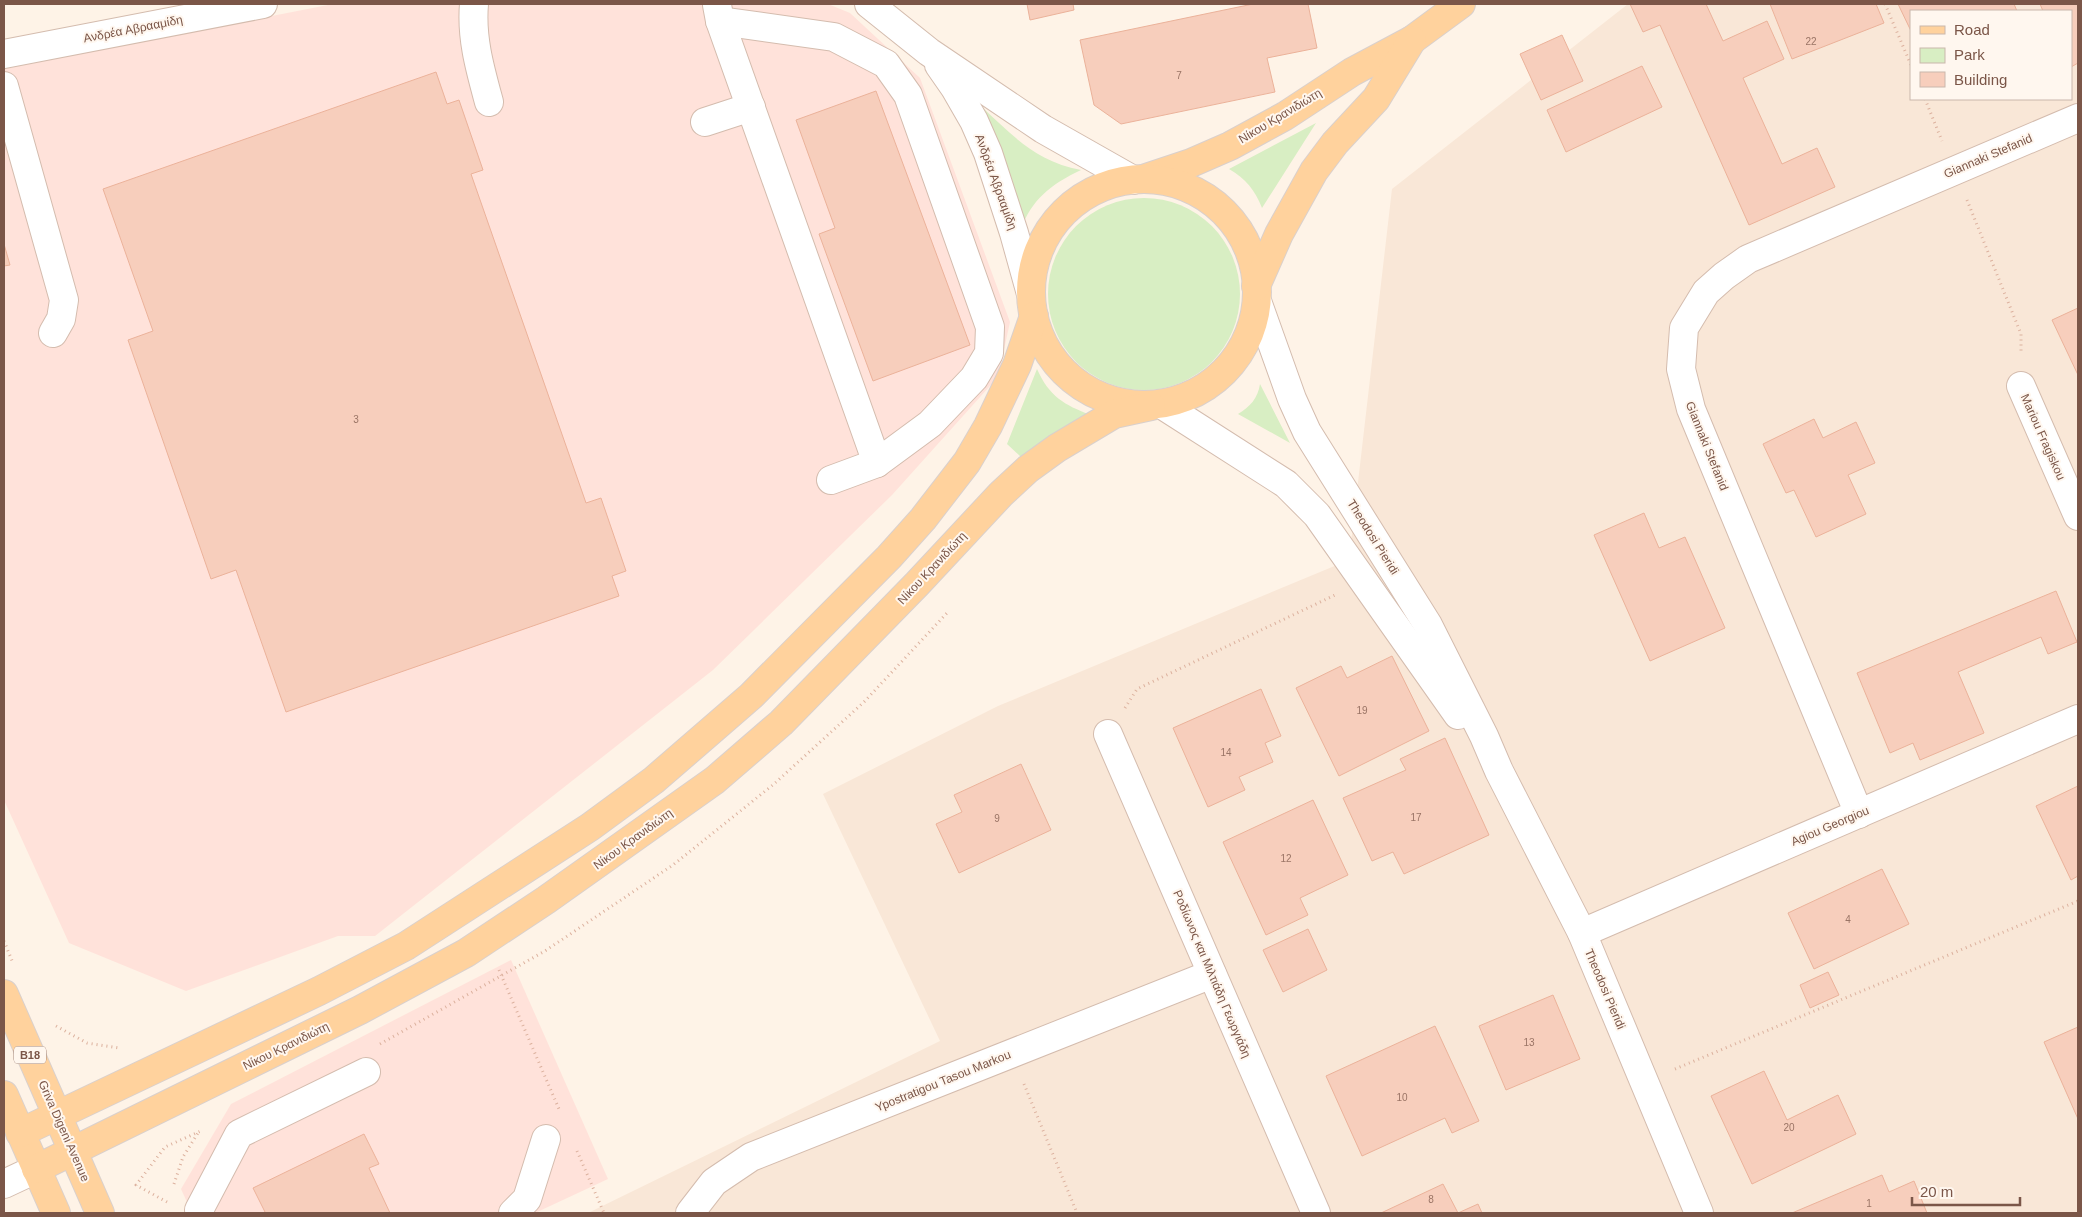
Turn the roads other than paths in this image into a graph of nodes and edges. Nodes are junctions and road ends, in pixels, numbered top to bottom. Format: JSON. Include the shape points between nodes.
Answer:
{"nodes":[{"id":1,"x":263,"y":4,"type":"edge"},
{"id":2,"x":474,"y":4,"type":"edge"},
{"id":3,"x":869,"y":4,"type":"edge"},
{"id":4,"x":1461,"y":4,"type":"edge"},
{"id":5,"x":719,"y":12,"type":"edge"},
{"id":6,"x":1412,"y":40,"type":"junction"},
{"id":7,"x":929,"y":52,"type":"junction"},
{"id":8,"x":4,"y":54,"type":"edge"},
{"id":9,"x":4,"y":86,"type":"edge"},
{"id":10,"x":489,"y":102,"type":"dead end"},
{"id":11,"x":751,"y":107,"type":"junction"},
{"id":12,"x":2078,"y":118,"type":"edge"},
{"id":13,"x":705,"y":122,"type":"dead end"},
{"id":14,"x":1138,"y":180,"type":"junction"},
{"id":15,"x":1256,"y":293,"type":"junction"},
{"id":16,"x":1033,"y":305,"type":"junction"},
{"id":17,"x":53,"y":333,"type":"dead end"},
{"id":18,"x":2021,"y":386,"type":"road end"},
{"id":19,"x":1156,"y":405,"type":"junction"},
{"id":20,"x":877,"y":463,"type":"junction"},
{"id":21,"x":831,"y":480,"type":"dead end"},
{"id":22,"x":2078,"y":516,"type":"edge"},
{"id":23,"x":2078,"y":719,"type":"edge"},
{"id":24,"x":1108,"y":734,"type":"road end"},
{"id":25,"x":1499,"y":771,"type":"junction"},
{"id":26,"x":1859,"y":814,"type":"junction"},
{"id":27,"x":1582,"y":933,"type":"junction"},
{"id":28,"x":1212,"y":974,"type":"junction"},
{"id":29,"x":4,"y":994,"type":"edge"},
{"id":30,"x":366,"y":1072,"type":"dead end"},
{"id":31,"x":4,"y":1094,"type":"edge"},
{"id":32,"x":57,"y":1116,"type":"junction"},
{"id":33,"x":12,"y":1138,"type":"edge"},
{"id":34,"x":546,"y":1139,"type":"dead end"},
{"id":35,"x":73,"y":1151,"type":"junction"},
{"id":36,"x":36,"y":1169,"type":"junction"},
{"id":37,"x":4,"y":1184,"type":"edge"},
{"id":38,"x":56,"y":1213,"type":"edge"},
{"id":39,"x":100,"y":1213,"type":"edge"},
{"id":40,"x":200,"y":1213,"type":"edge"},
{"id":41,"x":513,"y":1213,"type":"edge"},
{"id":42,"x":690,"y":1213,"type":"edge"},
{"id":43,"x":1316,"y":1213,"type":"edge"},
{"id":44,"x":1699,"y":1213,"type":"edge"}],
"edges":[{"from":1,"to":8,"type":"street","name":"Ανδρέα Αβρααμίδη"},
{"from":2,"to":10,"type":"street","via":[[473,33]]},
{"from":3,"to":7,"type":"street","name":"Ανδρέα Αβρααμίδη"},
{"from":4,"to":6,"type":"main road","name":"Νίκου Κρανιδιώτη"},
{"from":5,"to":11,"type":"street"},
{"from":5,"to":20,"type":"street","via":[[834,37],[886,64],[908,95],[990,327],[989,353],[974,378],[930,424]]},
{"from":6,"to":14,"type":"main road","name":"Νίκου Κρανιδιώτη","via":[[1352,72],[1285,116],[1230,146]]},
{"from":6,"to":15,"type":"main road","name":"Νίκου Κρανιδιώτη","via":[[1376,99],[1314,171],[1279,234]]},
{"from":7,"to":14,"type":"street","name":"Ανδρέα Αβρααμίδη","via":[[1043,129]]},
{"from":7,"to":16,"type":"street","name":"Ανδρέα Αβρααμίδη","via":[[974,121],[988,152]]},
{"from":9,"to":17,"type":"street","via":[[64,300],[61,319]]},
{"from":11,"to":13,"type":"street"},
{"from":11,"to":20,"type":"street"},
{"from":12,"to":26,"type":"street","name":"Giannaki Stefanid","via":[[1748,259],[1706,292],[1684,328],[1681,369],[1691,409]]},
{"from":14,"to":15,"type":"main road","via":[[1181,186],[1199,194],[1230,219],[1249,252],[1255,271]]},
{"from":14,"to":16,"type":"main road","via":[[1113,184],[1093,192],[1060,217],[1039,253],[1033,273]]},
{"from":15,"to":19,"type":"main road","name":"Νίκου Κρανιδιώτη","via":[[1253,320],[1246,340],[1223,373],[1190,396]]},
{"from":15,"to":25,"type":"street","name":"Theodosi Pieridi","via":[[1292,399],[1307,432],[1428,625]]},
{"from":16,"to":19,"type":"main road","via":[[1047,349],[1069,376],[1099,396],[1133,405]]},
{"from":16,"to":32,"type":"main road","via":[[1017,366],[988,426],[967,462],[923,519],[750,696],[654,780],[590,827],[406,946]]},
{"from":18,"to":22,"type":"street","name":"Mariou Fragiskou"},
{"from":19,"to":25,"type":"street","name":"Theodosi Pieridi","via":[[1286,484],[1317,515]]},
{"from":19,"to":35,"type":"main road","name":"Νίκου Κρανιδιώτη","via":[[1114,414],[1028,469],[781,723],[723,774],[546,900],[466,952],[360,1010]]},
{"from":20,"to":21,"type":"street"},
{"from":23,"to":26,"type":"street","name":"Agiou Georgiou"},
{"from":24,"to":28,"type":"street","name":"Ροδίωνος και Μιλτιάδη Γεωργιάδη"},
{"from":25,"to":27,"type":"street","name":"Theodosi Pieridi"},
{"from":26,"to":27,"type":"street","name":"Agiou Georgiou"},
{"from":27,"to":44,"type":"street","name":"Theodosi Pieridi"},
{"from":28,"to":42,"type":"street","name":"Ypostratigou Tasou Markou","via":[[751,1158],[714,1182]]},
{"from":28,"to":43,"type":"street","name":"Ροδίωνος και Μιλτιάδη Γεωργιάδη"},
{"from":29,"to":32,"type":"main road","name":"Griva Digeni Avenue","number":"B18"},
{"from":30,"to":40,"type":"street","via":[[238,1134]]},
{"from":31,"to":33,"type":"main road"},
{"from":32,"to":33,"type":"main road"},
{"from":32,"to":35,"type":"main road","name":"Griva Digeni Avenue","number":"B18"},
{"from":33,"to":36,"type":"main road"},
{"from":34,"to":41,"type":"street","via":[[527,1199]]},
{"from":35,"to":36,"type":"main road","name":"Νίκου Κρανιδιώτη"},
{"from":35,"to":39,"type":"main road","name":"Griva Digeni Avenue","number":"B18"},
{"from":36,"to":37,"type":"street"},
{"from":36,"to":38,"type":"main road"}]}
